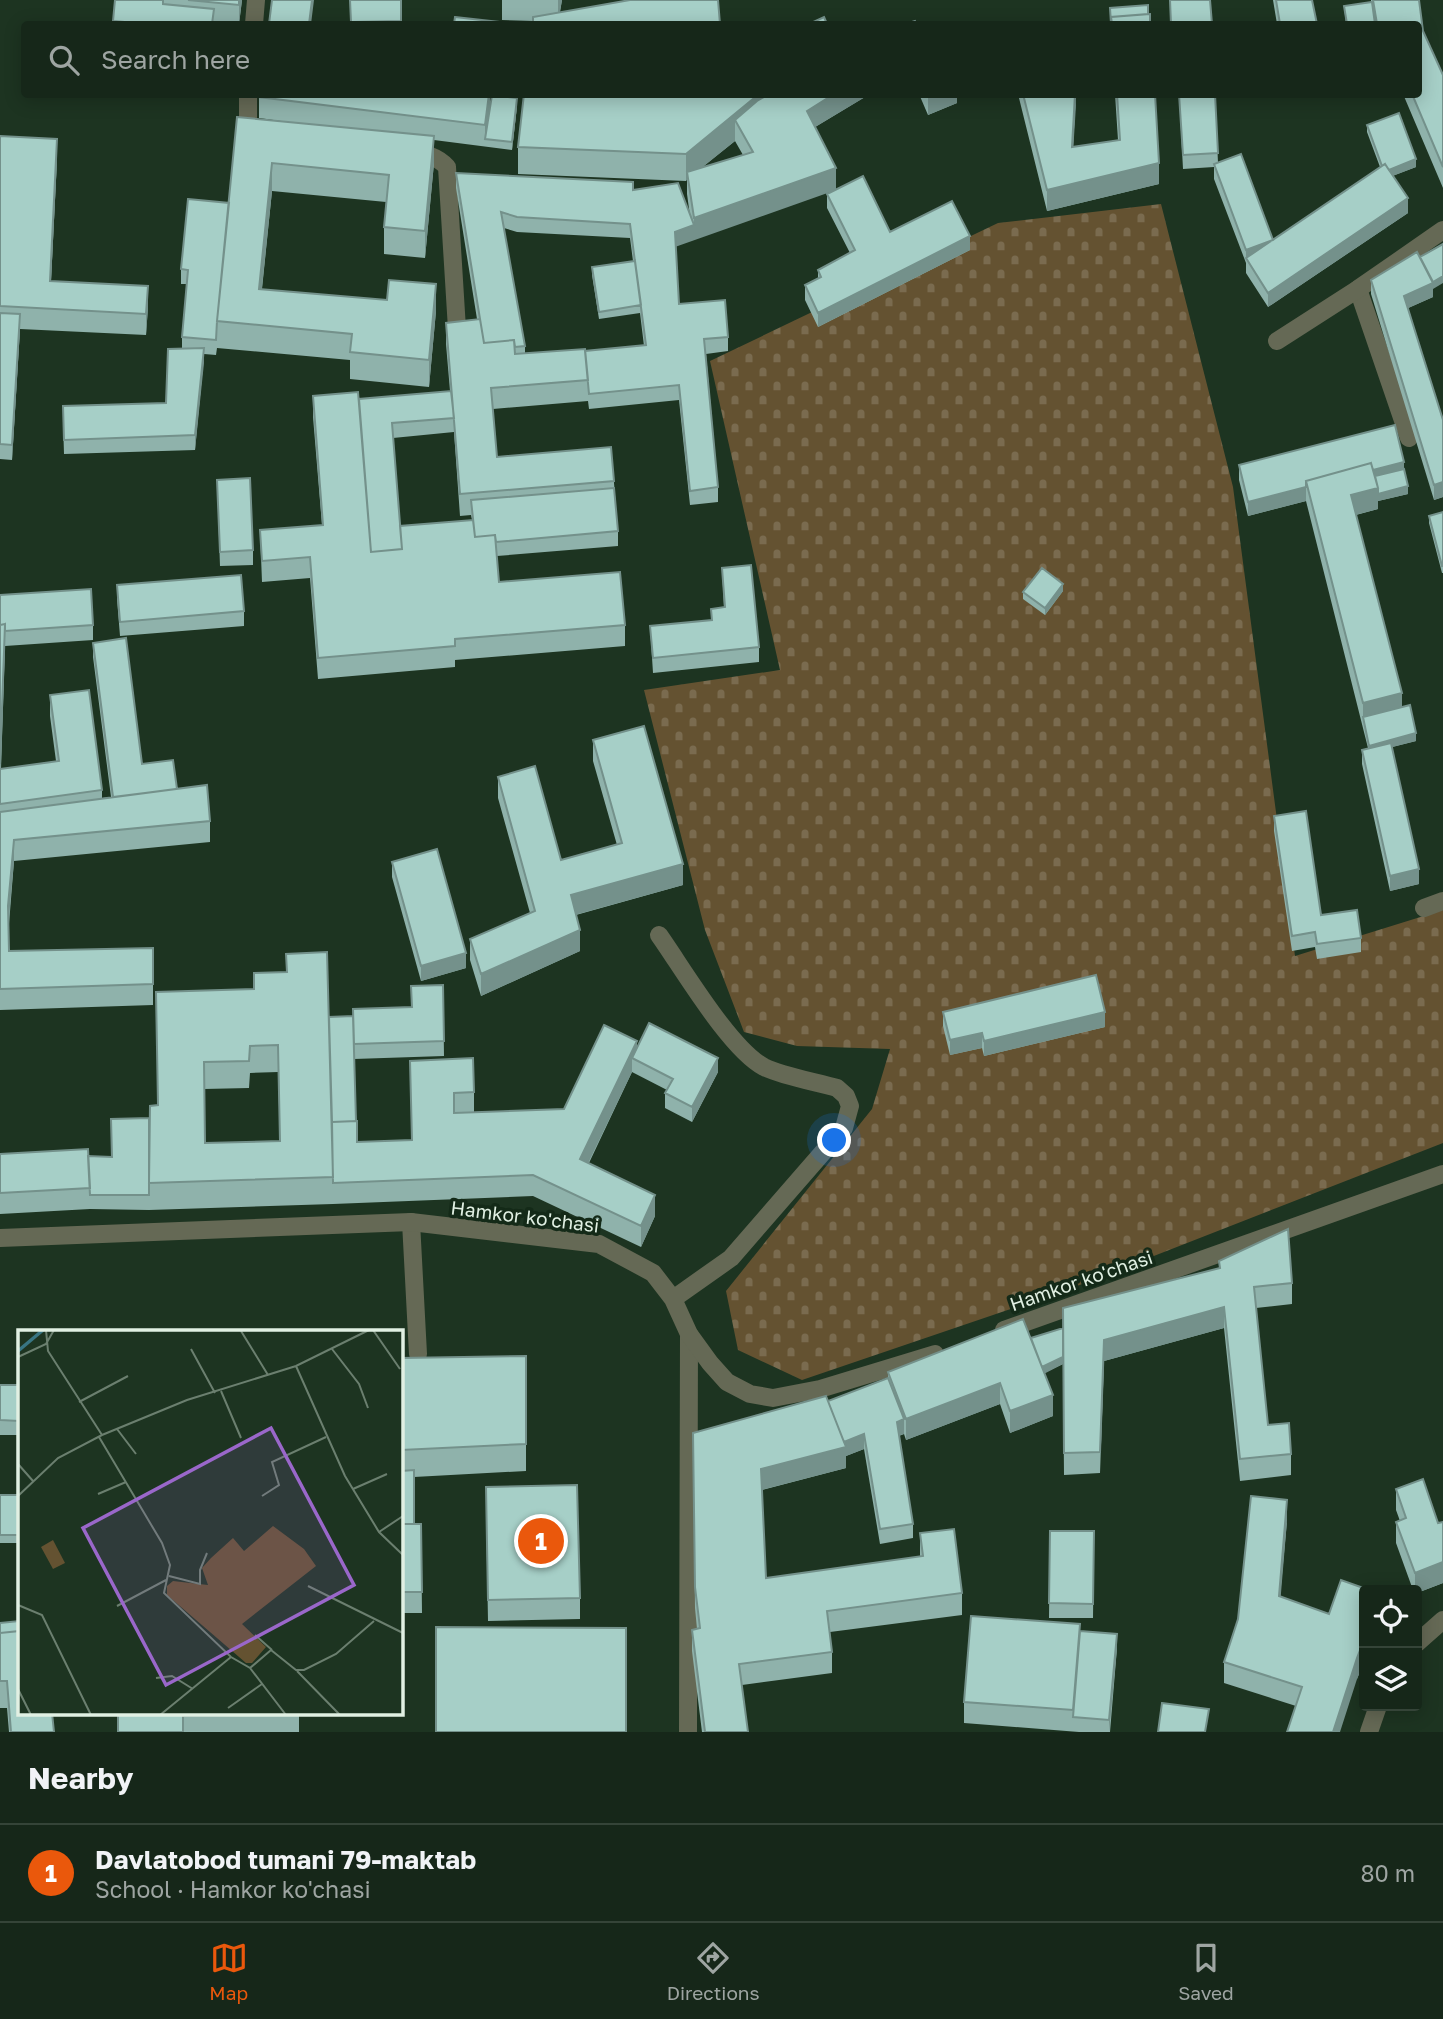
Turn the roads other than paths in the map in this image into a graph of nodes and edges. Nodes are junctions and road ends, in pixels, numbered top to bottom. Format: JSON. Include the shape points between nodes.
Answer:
{"nodes":[{"id":1,"x":256,"y":0,"type":"edge"},
{"id":2,"x":254,"y":21,"type":"edge"},
{"id":3,"x":248,"y":98,"type":"edge"},
{"id":4,"x":276,"y":138,"type":"edge"},
{"id":5,"x":400,"y":151,"type":"edge"},
{"id":6,"x":1443,"y":230,"type":"edge"},
{"id":7,"x":1358,"y":289,"type":"junction"},
{"id":8,"x":457,"y":329,"type":"edge"},
{"id":9,"x":1278,"y":341,"type":"dead end"},
{"id":10,"x":1409,"y":438,"type":"dead end"},
{"id":11,"x":1443,"y":901,"type":"edge"},
{"id":12,"x":1424,"y":908,"type":"dead end"},
{"id":13,"x":659,"y":935,"type":"dead end"},
{"id":14,"x":1443,"y":1174,"type":"edge"},
{"id":15,"x":411,"y":1223,"type":"junction"},
{"id":16,"x":0,"y":1238,"type":"edge"},
{"id":17,"x":673,"y":1299,"type":"junction"},
{"id":18,"x":689,"y":1334,"type":"junction"},
{"id":19,"x":993,"y":1334,"type":"edge"},
{"id":20,"x":954,"y":1348,"type":"edge"},
{"id":21,"x":418,"y":1354,"type":"dead end"},
{"id":22,"x":1443,"y":1620,"type":"edge"},
{"id":23,"x":1422,"y":1639,"type":"edge"},
{"id":24,"x":1376,"y":1711,"type":"edge"},
{"id":25,"x":688,"y":1732,"type":"edge"},
{"id":26,"x":1369,"y":1732,"type":"edge"}],
"edges":[{"from":1,"to":2,"type":"street"},
{"from":3,"to":4,"type":"street","via":[[247,125],[262,136]]},
{"from":5,"to":8,"type":"street","via":[[427,154],[447,167]]},
{"from":6,"to":7,"type":"street"},
{"from":7,"to":9,"type":"street"},
{"from":7,"to":10,"type":"street"},
{"from":11,"to":12,"type":"street"},
{"from":13,"to":17,"type":"street","via":[[745,1052],[764,1067],[837,1088],[850,1106],[844,1128],[732,1258]]},
{"from":14,"to":19,"type":"street","name":"Hamkor ko'chasi"},
{"from":15,"to":16,"type":"street","name":"Hamkor ko'chasi"},
{"from":15,"to":17,"type":"street","name":"Hamkor ko'chasi","via":[[599,1244],[653,1273]]},
{"from":15,"to":21,"type":"street"},
{"from":17,"to":18,"type":"street","name":"Hamkor ko'chasi"},
{"from":18,"to":20,"type":"street","name":"Hamkor ko'chasi","via":[[727,1382],[750,1394],[773,1398]]},
{"from":18,"to":25,"type":"street"},
{"from":22,"to":23,"type":"street"},
{"from":24,"to":26,"type":"street"}]}
